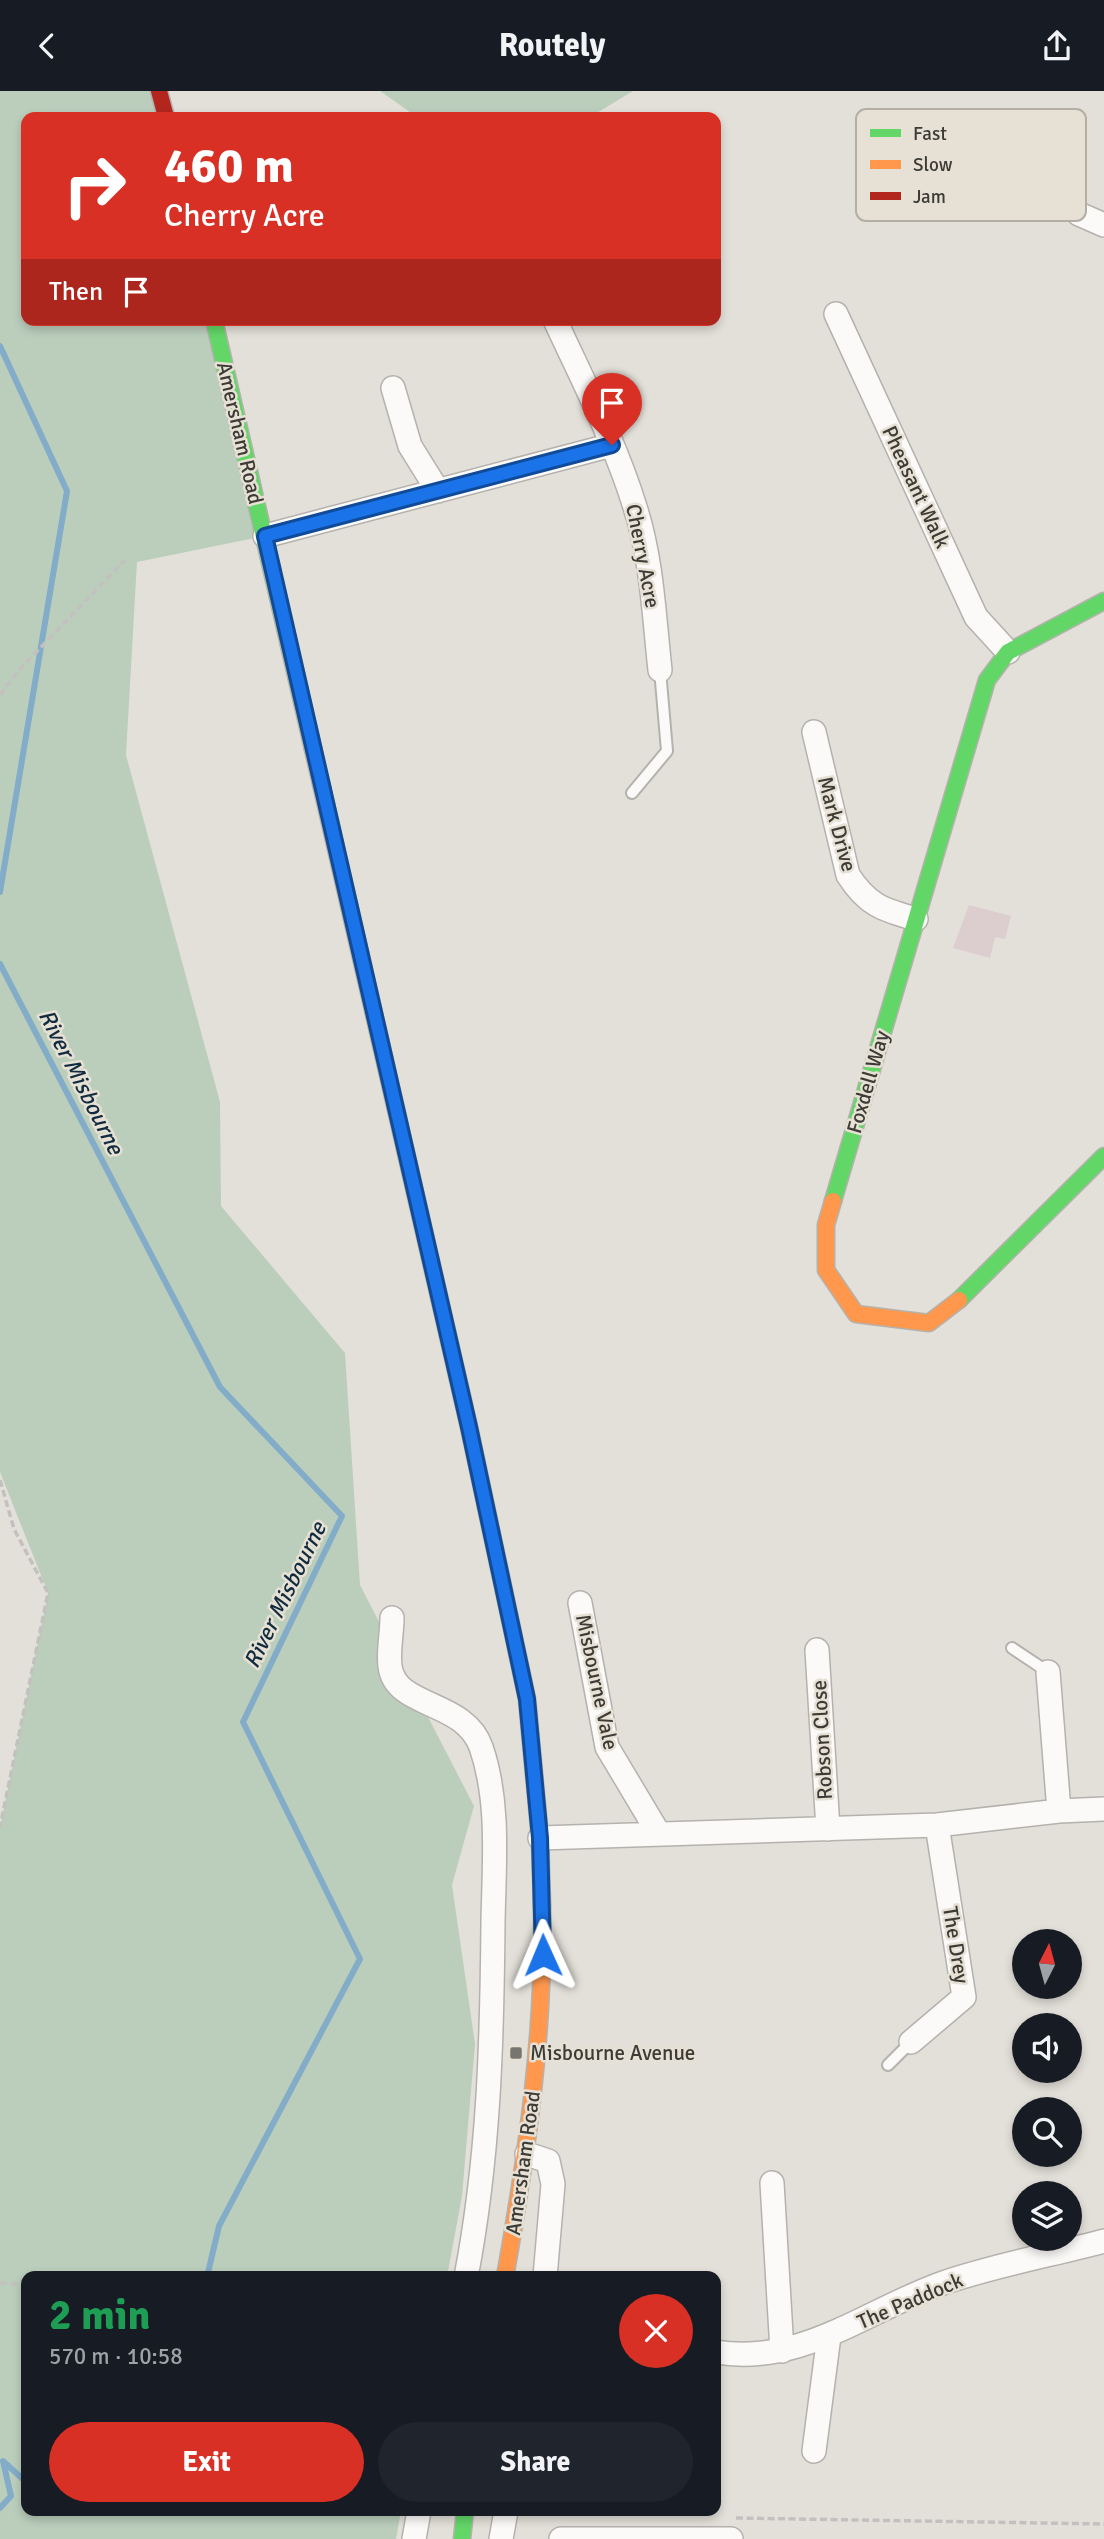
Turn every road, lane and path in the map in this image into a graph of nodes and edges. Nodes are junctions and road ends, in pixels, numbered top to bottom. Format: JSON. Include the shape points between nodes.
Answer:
{"nodes":[{"id":1,"x":159,"y":91,"type":"edge"},
{"id":2,"x":165,"y":112,"type":"edge"},
{"id":3,"x":1086,"y":217,"type":"edge"},
{"id":4,"x":1104,"y":225,"type":"edge"},
{"id":5,"x":836,"y":314,"type":"dead end"},
{"id":6,"x":215,"y":326,"type":"edge"},
{"id":7,"x":558,"y":326,"type":"edge"},
{"id":8,"x":393,"y":388,"type":"dead end"},
{"id":9,"x":612,"y":445,"type":"junction"},
{"id":10,"x":438,"y":491,"type":"junction"},
{"id":11,"x":265,"y":536,"type":"junction"},
{"id":12,"x":125,"y":560,"type":"dead end"},
{"id":13,"x":1104,"y":601,"type":"edge"},
{"id":14,"x":1008,"y":652,"type":"junction"},
{"id":15,"x":660,"y":670,"type":"joint"},
{"id":16,"x":0,"y":695,"type":"edge"},
{"id":17,"x":814,"y":732,"type":"dead end"},
{"id":18,"x":632,"y":793,"type":"dead end"},
{"id":19,"x":916,"y":919,"type":"junction"},
{"id":20,"x":1104,"y":1156,"type":"edge"},
{"id":21,"x":0,"y":1480,"type":"edge"},
{"id":22,"x":580,"y":1603,"type":"dead end"},
{"id":23,"x":392,"y":1618,"type":"dead end"},
{"id":24,"x":1012,"y":1648,"type":"dead end"},
{"id":25,"x":817,"y":1650,"type":"dead end"},
{"id":26,"x":1048,"y":1672,"type":"joint"},
{"id":27,"x":1104,"y":1809,"type":"edge"},
{"id":28,"x":1059,"y":1811,"type":"junction"},
{"id":29,"x":937,"y":1825,"type":"junction"},
{"id":30,"x":0,"y":1827,"type":"edge"},
{"id":31,"x":828,"y":1829,"type":"junction"},
{"id":32,"x":659,"y":1834,"type":"junction"},
{"id":33,"x":540,"y":1838,"type":"junction"},
{"id":34,"x":911,"y":2042,"type":"joint"},
{"id":35,"x":888,"y":2065,"type":"dead end"},
{"id":36,"x":527,"y":2154,"type":"junction"},
{"id":37,"x":772,"y":2183,"type":"dead end"},
{"id":38,"x":1104,"y":2241,"type":"edge"},
{"id":39,"x":467,"y":2271,"type":"edge"},
{"id":40,"x":506,"y":2271,"type":"edge"},
{"id":41,"x":546,"y":2271,"type":"edge"},
{"id":42,"x":0,"y":2283,"type":"edge"},
{"id":43,"x":21,"y":2285,"type":"edge"},
{"id":44,"x":829,"y":2336,"type":"junction"},
{"id":45,"x":782,"y":2351,"type":"junction"},
{"id":46,"x":721,"y":2352,"type":"edge"},
{"id":47,"x":814,"y":2451,"type":"dead end"},
{"id":48,"x":418,"y":2516,"type":"edge"},
{"id":49,"x":464,"y":2516,"type":"edge"},
{"id":50,"x":505,"y":2516,"type":"edge"},
{"id":51,"x":1104,"y":2524,"type":"edge"},
{"id":52,"x":730,"y":2531,"type":"edge"},
{"id":53,"x":414,"y":2539,"type":"edge"},
{"id":54,"x":462,"y":2539,"type":"edge"},
{"id":55,"x":501,"y":2539,"type":"edge"},
{"id":56,"x":561,"y":2539,"type":"edge"}],
"edges":[{"from":1,"to":2,"type":"main road"},
{"from":3,"to":4,"type":"street"},
{"from":5,"to":14,"type":"street","name":"Pheasant Walk","via":[[976,617]]},
{"from":6,"to":11,"type":"main road","name":"Amersham Road"},
{"from":7,"to":9,"type":"street","name":"Cherry Acre"},
{"from":8,"to":10,"type":"street","via":[[407,438]]},
{"from":9,"to":10,"type":"street"},
{"from":9,"to":15,"type":"street","name":"Cherry Acre","via":[[636,508]]},
{"from":10,"to":11,"type":"street"},
{"from":11,"to":33,"type":"main road","name":"Amersham Road","via":[[527,1699]]},
{"from":12,"to":16,"type":"path"},
{"from":13,"to":14,"type":"main road","name":"Foxdell Way"},
{"from":14,"to":19,"type":"main road","name":"Foxdell Way","via":[[987,680]]},
{"from":15,"to":18,"type":"lane","via":[[667,751]]},
{"from":17,"to":19,"type":"street","name":"Mark Drive","via":[[848,875],[879,909]]},
{"from":19,"to":20,"type":"main road","name":"Foxdell Way","via":[[826,1225],[826,1269],[856,1314],[929,1323],[971,1291]]},
{"from":21,"to":30,"type":"path","via":[[14,1529],[48,1593]]},
{"from":22,"to":32,"type":"street","name":"Misbourne Vale","via":[[607,1747]]},
{"from":23,"to":39,"type":"street","via":[[390,1668],[394,1676],[412,1697],[455,1714],[466,1724],[480,1745],[493,1799],[491,2084],[484,2170]]},
{"from":24,"to":26,"type":"lane"},
{"from":25,"to":31,"type":"street","name":"Robson Close"},
{"from":26,"to":28,"type":"street"},
{"from":27,"to":28,"type":"street"},
{"from":28,"to":29,"type":"street"},
{"from":29,"to":31,"type":"street"},
{"from":29,"to":34,"type":"street","name":"The Drey","via":[[964,1997]]},
{"from":31,"to":32,"type":"street"},
{"from":32,"to":33,"type":"street"},
{"from":33,"to":36,"type":"main road","name":"Amersham Road","via":[[544,1979]]},
{"from":34,"to":35,"type":"lane"},
{"from":36,"to":40,"type":"main road","name":"Amersham Road"},
{"from":36,"to":41,"type":"street","via":[[548,2161],[553,2183]]},
{"from":37,"to":45,"type":"street"},
{"from":38,"to":44,"type":"street","name":"The Paddock","via":[[943,2283]]},
{"from":42,"to":43,"type":"path"},
{"from":44,"to":45,"type":"street","name":"The Paddock"},
{"from":44,"to":47,"type":"street"},
{"from":45,"to":46,"type":"street","name":"The Paddock"},
{"from":48,"to":53,"type":"street"},
{"from":49,"to":54,"type":"main road"},
{"from":50,"to":55,"type":"street"},
{"from":51,"to":52,"type":"path","via":[[738,2517]]},
{"from":52,"to":56,"type":"street"}]}
